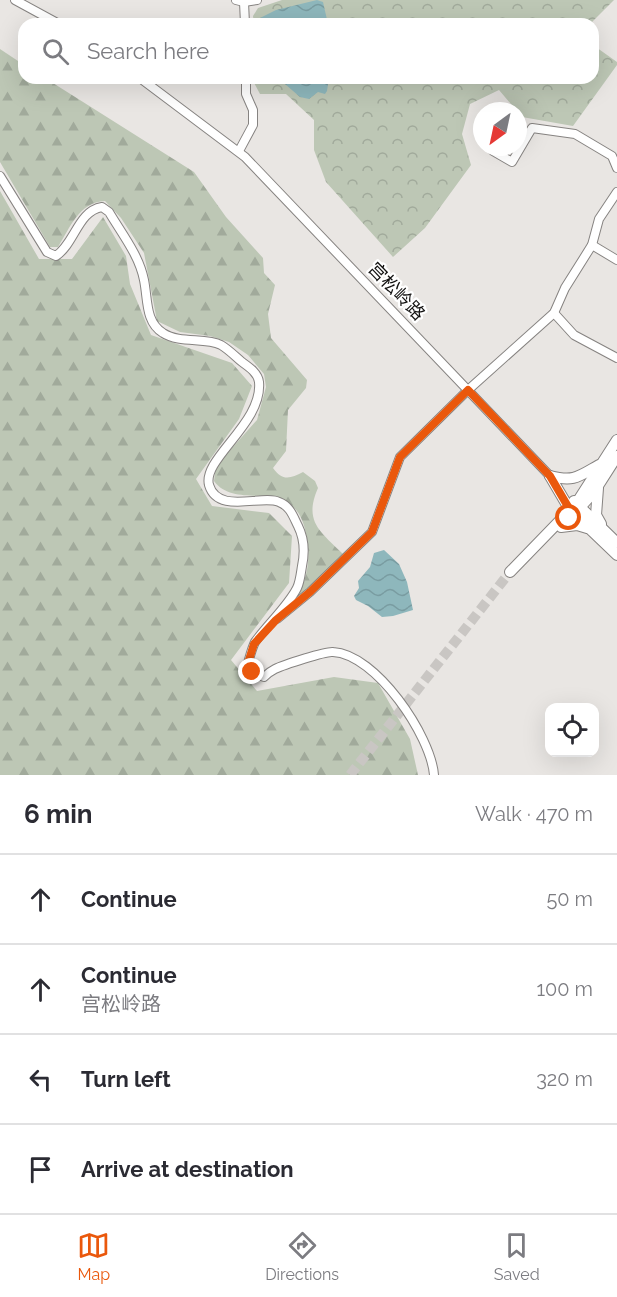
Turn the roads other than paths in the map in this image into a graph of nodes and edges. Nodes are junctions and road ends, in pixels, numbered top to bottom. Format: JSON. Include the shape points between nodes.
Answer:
{"nodes":[{"id":1,"x":15,"y":0,"type":"edge"},
{"id":2,"x":257,"y":0,"type":"edge"},
{"id":3,"x":240,"y":1,"type":"edge"},
{"id":4,"x":48,"y":18,"type":"edge"},
{"id":5,"x":244,"y":18,"type":"edge"},
{"id":6,"x":148,"y":84,"type":"edge"},
{"id":7,"x":246,"y":84,"type":"edge"},
{"id":8,"x":527,"y":136,"type":"edge"},
{"id":9,"x":239,"y":151,"type":"junction"},
{"id":10,"x":502,"y":156,"type":"edge"},
{"id":11,"x":516,"y":156,"type":"edge"},
{"id":12,"x":617,"y":168,"type":"edge"},
{"id":13,"x":0,"y":176,"type":"edge"},
{"id":14,"x":617,"y":192,"type":"edge"},
{"id":15,"x":592,"y":245,"type":"junction"},
{"id":16,"x":617,"y":260,"type":"edge"},
{"id":17,"x":554,"y":313,"type":"junction"},
{"id":18,"x":617,"y":358,"type":"edge"},
{"id":19,"x":468,"y":390,"type":"junction"},
{"id":20,"x":617,"y":440,"type":"edge"},
{"id":21,"x":617,"y":456,"type":"edge"},
{"id":22,"x":602,"y":463,"type":"junction"},
{"id":23,"x":550,"y":476,"type":"junction"},
{"id":24,"x":598,"y":486,"type":"junction"},
{"id":25,"x":575,"y":509,"type":"junction"},
{"id":26,"x":561,"y":527,"type":"junction"},
{"id":27,"x":591,"y":529,"type":"junction"},
{"id":28,"x":606,"y":532,"type":"junction"},
{"id":29,"x":617,"y":543,"type":"edge"},
{"id":30,"x":617,"y":555,"type":"edge"},
{"id":31,"x":254,"y":644,"type":"junction"},
{"id":32,"x":434,"y":775,"type":"edge"}],
"edges":[{"from":1,"to":4,"type":"street"},
{"from":2,"to":3,"type":"street"},
{"from":3,"to":5,"type":"street"},
{"from":6,"to":9,"type":"street","name":"宫松岭路"},
{"from":7,"to":9,"type":"street","via":[[253,110],[252,125]]},
{"from":8,"to":12,"type":"street","via":[[532,128],[575,134],[612,156]]},
{"from":9,"to":19,"type":"street","name":"宫松岭路"},
{"from":10,"to":11,"type":"street","via":[[512,162]]},
{"from":13,"to":31,"type":"street","via":[[47,252],[56,255],[88,213],[102,207],[109,212],[137,258],[152,323],[176,338],[220,344],[259,379],[252,413],[223,451],[208,479],[211,491],[218,497],[238,503],[278,501],[291,510],[303,536],[303,564],[297,588]]},
{"from":14,"to":15,"type":"street","via":[[599,219]]},
{"from":15,"to":16,"type":"street"},
{"from":15,"to":17,"type":"street"},
{"from":17,"to":18,"type":"street","via":[[574,334]]},
{"from":17,"to":19,"type":"street"},
{"from":19,"to":23,"type":"street","name":"宫松岭路"},
{"from":19,"to":31,"type":"street","via":[[400,457],[372,532]]},
{"from":20,"to":22,"type":"main road"},
{"from":21,"to":24,"type":"main road"},
{"from":22,"to":23,"type":"main road","via":[[568,480]]},
{"from":22,"to":25,"type":"main road"},
{"from":23,"to":25,"type":"main road","name":"宫松岭路"},
{"from":24,"to":25,"type":"main road"},
{"from":24,"to":28,"type":"main road","via":[[596,515]]},
{"from":25,"to":26,"type":"main road"},
{"from":25,"to":26,"type":"main road","via":[[514,573]]},
{"from":25,"to":27,"type":"main road"},
{"from":25,"to":28,"type":"main road","name":"宫松岭路"},
{"from":26,"to":27,"type":"main road","via":[[577,525]]},
{"from":27,"to":30,"type":"main road"},
{"from":28,"to":29,"type":"main road","name":"宫松岭路"},
{"from":31,"to":32,"type":"street","via":[[248,663],[252,672],[264,677],[276,668],[332,652],[354,658],[373,671],[394,692],[422,738]]}]}
